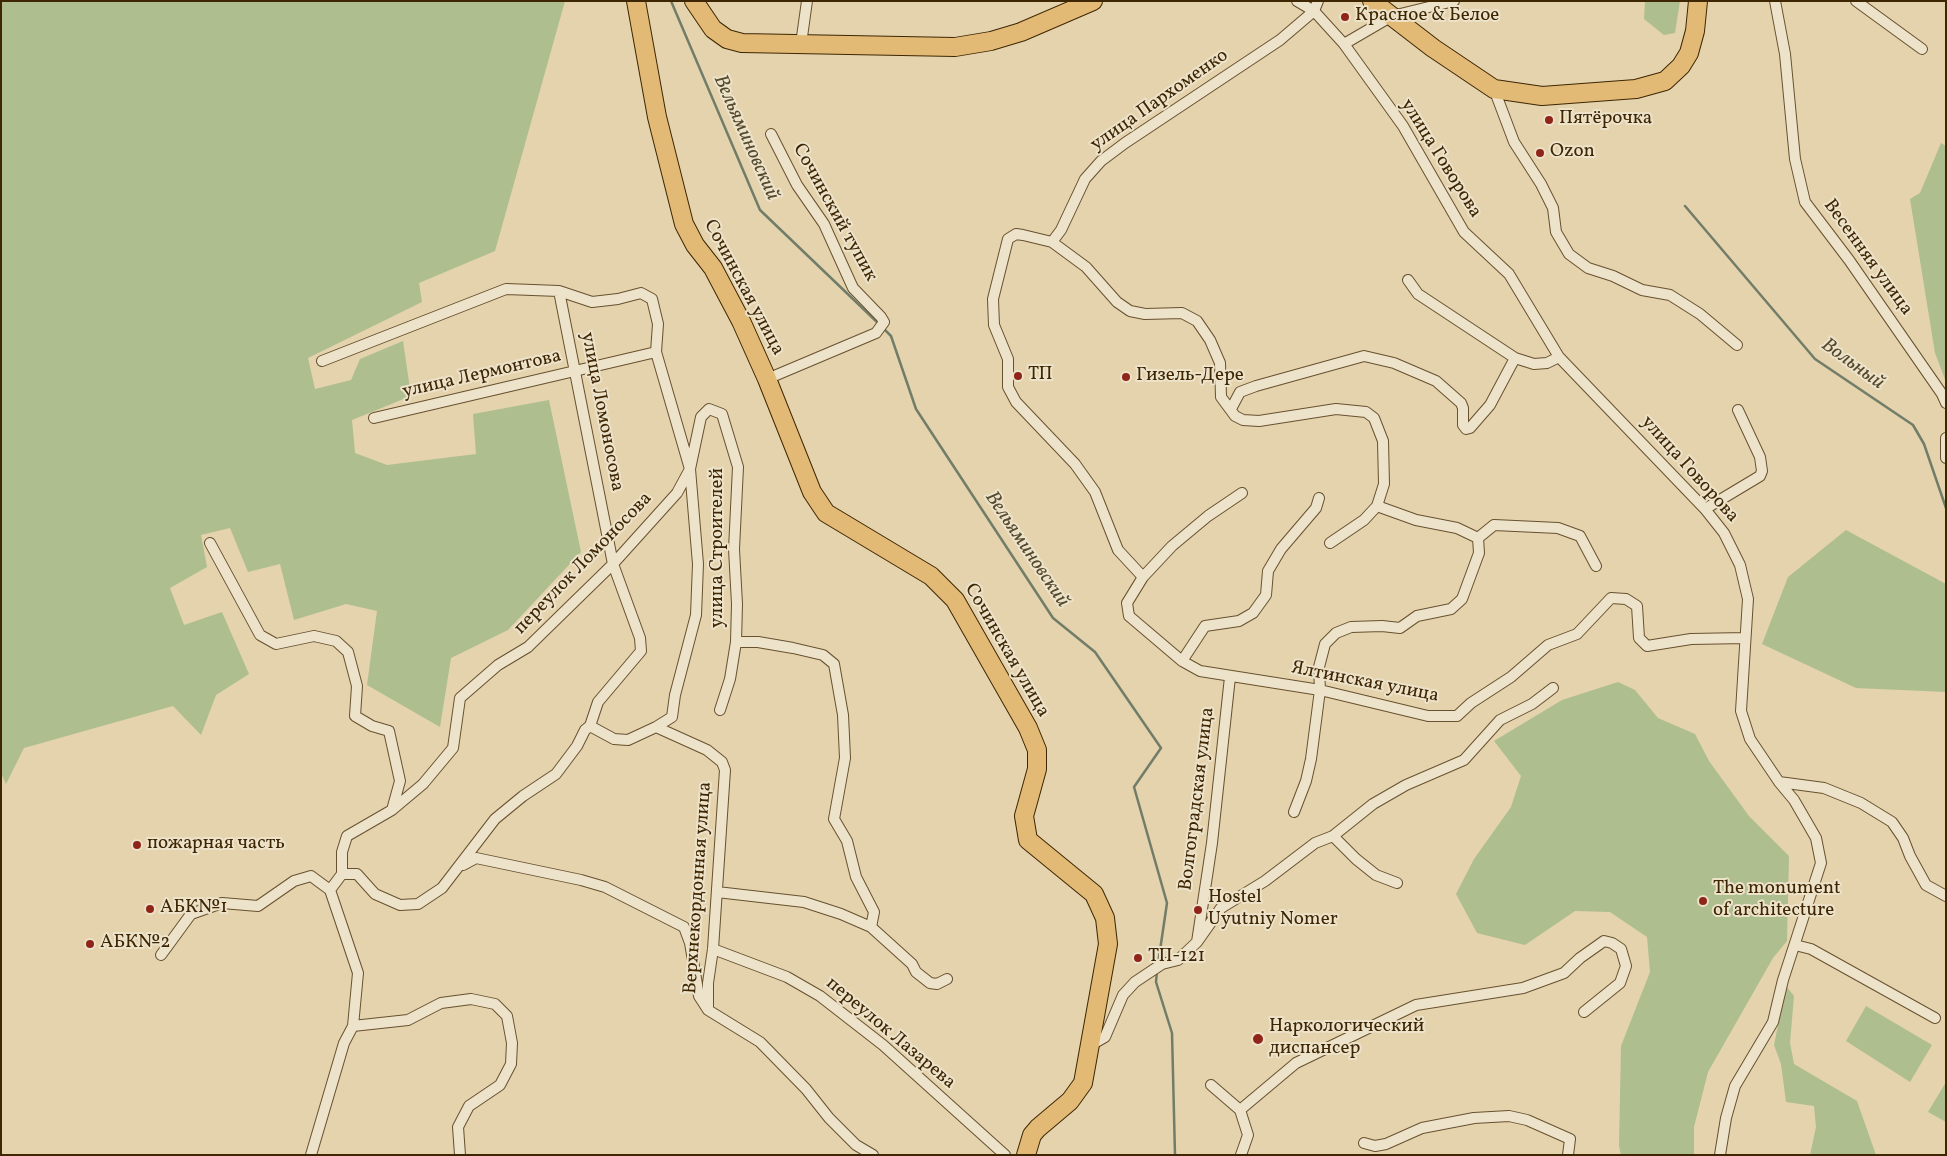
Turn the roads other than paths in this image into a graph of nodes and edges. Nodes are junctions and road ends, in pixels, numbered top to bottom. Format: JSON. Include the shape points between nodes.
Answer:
{"nodes":[{"id":1,"x":636,"y":1,"type":"edge"},
{"id":2,"x":694,"y":1,"type":"edge"},
{"id":3,"x":807,"y":1,"type":"edge"},
{"id":4,"x":1093,"y":1,"type":"edge"},
{"id":5,"x":1296,"y":1,"type":"edge"},
{"id":6,"x":1372,"y":1,"type":"edge"},
{"id":7,"x":1454,"y":1,"type":"edge"},
{"id":8,"x":1698,"y":1,"type":"edge"},
{"id":9,"x":1775,"y":1,"type":"edge"},
{"id":10,"x":1856,"y":1,"type":"edge"},
{"id":11,"x":1316,"y":6,"type":"edge"},
{"id":12,"x":1392,"y":16,"type":"junction"},
{"id":13,"x":801,"y":44,"type":"junction"},
{"id":14,"x":1344,"y":44,"type":"junction"},
{"id":15,"x":1922,"y":49,"type":"dead end"},
{"id":16,"x":1494,"y":89,"type":"junction"},
{"id":17,"x":771,"y":134,"type":"dead end"},
{"id":18,"x":1052,"y":242,"type":"junction"},
{"id":19,"x":1408,"y":280,"type":"dead end"},
{"id":20,"x":559,"y":292,"type":"junction"},
{"id":21,"x":1737,"y":345,"type":"dead end"},
{"id":22,"x":656,"y":352,"type":"junction"},
{"id":23,"x":1559,"y":357,"type":"junction"},
{"id":24,"x":1515,"y":358,"type":"junction"},
{"id":25,"x":322,"y":362,"type":"dead end"},
{"id":26,"x":575,"y":371,"type":"junction"},
{"id":27,"x":767,"y":379,"type":"junction"},
{"id":28,"x":1946,"y":404,"type":"edge"},
{"id":29,"x":1231,"y":409,"type":"junction"},
{"id":30,"x":1738,"y":410,"type":"dead end"},
{"id":31,"x":374,"y":418,"type":"dead end"},
{"id":32,"x":1946,"y":438,"type":"edge"},
{"id":33,"x":1946,"y":458,"type":"edge"},
{"id":34,"x":690,"y":469,"type":"junction"},
{"id":35,"x":1242,"y":493,"type":"dead end"},
{"id":36,"x":1319,"y":498,"type":"dead end"},
{"id":37,"x":1378,"y":506,"type":"junction"},
{"id":38,"x":1705,"y":509,"type":"junction"},
{"id":39,"x":1478,"y":538,"type":"junction"},
{"id":40,"x":210,"y":543,"type":"dead end"},
{"id":41,"x":1330,"y":543,"type":"dead end"},
{"id":42,"x":613,"y":564,"type":"junction"},
{"id":43,"x":1596,"y":566,"type":"dead end"},
{"id":44,"x":1143,"y":577,"type":"junction"},
{"id":45,"x":1745,"y":638,"type":"junction"},
{"id":46,"x":736,"y":642,"type":"junction"},
{"id":47,"x":1182,"y":661,"type":"junction"},
{"id":48,"x":1230,"y":676,"type":"junction"},
{"id":49,"x":1554,"y":688,"type":"dead end"},
{"id":50,"x":1320,"y":690,"type":"junction"},
{"id":51,"x":720,"y":710,"type":"dead end"},
{"id":52,"x":656,"y":727,"type":"junction"},
{"id":53,"x":587,"y":728,"type":"junction"},
{"id":54,"x":1779,"y":782,"type":"junction"},
{"id":55,"x":392,"y":810,"type":"junction"},
{"id":56,"x":1294,"y":812,"type":"dead end"},
{"id":57,"x":1333,"y":836,"type":"junction"},
{"id":58,"x":460,"y":867,"type":"junction"},
{"id":59,"x":342,"y":874,"type":"junction"},
{"id":60,"x":1397,"y":883,"type":"dead end"},
{"id":61,"x":330,"y":890,"type":"junction"},
{"id":62,"x":717,"y":892,"type":"junction"},
{"id":63,"x":1946,"y":896,"type":"edge"},
{"id":64,"x":871,"y":927,"type":"junction"},
{"id":65,"x":1197,"y":942,"type":"junction"},
{"id":66,"x":1795,"y":946,"type":"junction"},
{"id":67,"x":713,"y":949,"type":"junction"},
{"id":68,"x":160,"y":955,"type":"dead end"},
{"id":69,"x":947,"y":979,"type":"dead end"},
{"id":70,"x":708,"y":1010,"type":"junction"},
{"id":71,"x":1584,"y":1012,"type":"dead end"},
{"id":72,"x":1935,"y":1018,"type":"dead end"},
{"id":73,"x":353,"y":1026,"type":"junction"},
{"id":74,"x":1091,"y":1045,"type":"junction"},
{"id":75,"x":1212,"y":1085,"type":"dead end"},
{"id":76,"x":1240,"y":1110,"type":"junction"},
{"id":77,"x":1364,"y":1143,"type":"dead end"},
{"id":78,"x":311,"y":1155,"type":"edge"},
{"id":79,"x":460,"y":1155,"type":"edge"},
{"id":80,"x":872,"y":1155,"type":"edge"},
{"id":81,"x":1005,"y":1155,"type":"edge"},
{"id":82,"x":1026,"y":1155,"type":"edge"},
{"id":83,"x":1240,"y":1155,"type":"edge"},
{"id":84,"x":1568,"y":1155,"type":"edge"},
{"id":85,"x":1720,"y":1155,"type":"edge"}],
"edges":[{"from":1,"to":27,"type":"highway","name":"Сочинская улица","via":[[657,117],[684,224],[720,282]]},
{"from":2,"to":13,"type":"highway","via":[[713,29],[727,39],[742,43]]},
{"from":3,"to":13,"type":"street"},
{"from":4,"to":13,"type":"highway","via":[[1021,32],[955,47]]},
{"from":5,"to":11,"type":"street","name":"улица Говорова"},
{"from":6,"to":12,"type":"highway"},
{"from":7,"to":12,"type":"street"},
{"from":8,"to":16,"type":"highway","via":[[1689,53],[1672,76],[1665,80],[1636,89],[1578,95],[1542,96]]},
{"from":9,"to":28,"type":"street","name":"Весенняя улица","via":[[1785,54],[1795,159],[1805,202],[1860,276]]},
{"from":10,"to":15,"type":"street"},
{"from":11,"to":14,"type":"street","name":"улица Говорова"},
{"from":11,"to":18,"type":"street","name":"улица Пархоменко","via":[[1280,40],[1102,161],[1085,179]]},
{"from":12,"to":14,"type":"street"},
{"from":12,"to":16,"type":"highway"},
{"from":14,"to":23,"type":"street","name":"улица Говорова","via":[[1403,126],[1464,232],[1509,274]]},
{"from":16,"to":21,"type":"street","via":[[1514,142],[1553,208],[1556,232],[1569,254],[1588,268],[1642,290],[1670,295],[1700,314]]},
{"from":17,"to":27,"type":"street","name":"Сочинский тупик","via":[[797,185],[824,224],[853,288],[884,322],[877,331]]},
{"from":18,"to":29,"type":"street","via":[[1086,267],[1117,302],[1130,311],[1182,313],[1198,321],[1220,363],[1221,398]]},
{"from":18,"to":44,"type":"street","via":[[1016,234],[1008,239],[993,299],[994,325],[1008,359],[1008,387],[1016,402],[1075,464],[1095,492],[1118,550]]},
{"from":19,"to":24,"type":"street","via":[[1418,294]]},
{"from":20,"to":22,"type":"street","via":[[592,302],[641,293],[652,299],[658,324]]},
{"from":20,"to":25,"type":"street","via":[[506,289]]},
{"from":20,"to":26,"type":"street","name":"улица Ломоносова"},
{"from":22,"to":26,"type":"street","name":"улица Лермонтова"},
{"from":22,"to":34,"type":"street"},
{"from":23,"to":24,"type":"street","via":[[1547,363],[1534,364]]},
{"from":23,"to":38,"type":"street","name":"улица Говорова"},
{"from":24,"to":29,"type":"street","via":[[1490,405],[1470,428],[1463,425],[1464,408],[1461,403],[1436,381],[1394,363],[1364,356],[1240,392]]},
{"from":26,"to":31,"type":"street","name":"улица Лермонтова"},
{"from":26,"to":42,"type":"street","name":"улица Ломоносова"},
{"from":27,"to":74,"type":"highway","name":"Сочинская улица","via":[[803,473],[820,507],[848,528],[943,586],[970,625],[1028,728],[1038,760],[1024,816],[1026,834],[1036,848],[1094,894],[1107,927],[1108,944]]},
{"from":29,"to":37,"type":"street","via":[[1243,420],[1259,421],[1336,409],[1366,412],[1374,418],[1383,441],[1384,484]]},
{"from":30,"to":38,"type":"street","via":[[1760,457],[1762,471],[1760,476]]},
{"from":32,"to":33,"type":"street"},
{"from":34,"to":42,"type":"street","name":"переулок Ломоносова","via":[[677,493]]},
{"from":34,"to":46,"type":"street","name":"улица Строителей","via":[[701,417],[709,410],[722,414],[738,467],[734,549],[738,604]]},
{"from":34,"to":52,"type":"street","via":[[698,564],[696,615],[672,717]]},
{"from":35,"to":44,"type":"street","via":[[1172,546]]},
{"from":36,"to":47,"type":"street","via":[[1316,508],[1281,549],[1268,571],[1266,595],[1253,613],[1239,621],[1205,626]]},
{"from":37,"to":39,"type":"street","via":[[1416,520],[1458,528]]},
{"from":37,"to":41,"type":"street","via":[[1364,520]]},
{"from":38,"to":45,"type":"street","name":"улица Говорова","via":[[1724,533],[1740,566],[1748,599]]},
{"from":39,"to":43,"type":"street","via":[[1494,525],[1558,528],[1580,536]]},
{"from":39,"to":50,"type":"street","via":[[1479,553],[1462,599],[1451,609],[1417,616],[1400,628],[1351,627],[1336,633],[1325,644],[1319,667]]},
{"from":40,"to":55,"type":"street","via":[[260,635],[276,644],[314,636],[336,641],[348,652],[356,686],[355,716],[389,731],[400,781]]},
{"from":42,"to":53,"type":"street","name":"улица Ломоносова","via":[[640,638],[641,651],[598,702]]},
{"from":42,"to":55,"type":"street","name":"переулок Ломоносова","via":[[528,647],[498,665],[460,698],[453,748],[422,784]]},
{"from":44,"to":47,"type":"street","name":"Ялтинская улица","via":[[1127,603],[1130,616]]},
{"from":45,"to":50,"type":"street","name":"Ялтинская улица","via":[[1691,639],[1647,646],[1639,638],[1637,606],[1626,599],[1611,598],[1577,634],[1548,645],[1457,716],[1428,716]]},
{"from":45,"to":54,"type":"street","name":"улица Говорова","via":[[1741,711],[1750,739]]},
{"from":46,"to":51,"type":"street","name":"улица Строителей","via":[[730,679]]},
{"from":46,"to":64,"type":"street","name":"улица Строителей","via":[[793,648],[823,655],[834,664],[843,715],[844,758],[834,819],[847,841],[856,877],[874,912]]},
{"from":47,"to":48,"type":"street","name":"Ялтинская улица","via":[[1200,672]]},
{"from":48,"to":50,"type":"street","name":"Ялтинская улица"},
{"from":48,"to":65,"type":"street","name":"Волгоградская улица","via":[[1212,843]]},
{"from":49,"to":57,"type":"street","via":[[1532,704],[1500,720],[1464,760],[1373,804]]},
{"from":50,"to":56,"type":"street","via":[[1311,759]]},
{"from":52,"to":53,"type":"street","via":[[628,740],[614,739]]},
{"from":52,"to":62,"type":"street","name":"Верхнекордонная улица","via":[[707,750],[722,762],[725,770]]},
{"from":53,"to":58,"type":"street","name":"улица Ломоносова","via":[[578,746],[556,774],[495,819]]},
{"from":54,"to":63,"type":"street","via":[[1824,788],[1861,803],[1892,822],[1904,838],[1926,885]]},
{"from":54,"to":66,"type":"street","name":"улица Говорова","via":[[1794,800],[1816,838],[1821,863]]},
{"from":55,"to":59,"type":"street","name":"переулок Ломоносова","via":[[347,836],[342,852]]},
{"from":57,"to":60,"type":"street","via":[[1376,875]]},
{"from":57,"to":65,"type":"street","via":[[1316,843],[1221,908]]},
{"from":58,"to":59,"type":"street","name":"улица Ломоносова","via":[[442,888],[418,904],[400,905],[374,894],[357,874]]},
{"from":58,"to":70,"type":"street","via":[[476,858],[581,880],[605,887],[674,921],[684,927],[699,996]]},
{"from":59,"to":61,"type":"street"},
{"from":61,"to":68,"type":"street","via":[[311,876],[294,881],[258,906],[222,903],[191,914]]},
{"from":61,"to":73,"type":"street","via":[[358,973]]},
{"from":62,"to":64,"type":"street","via":[[804,902]]},
{"from":62,"to":67,"type":"street","name":"Верхнекордонная улица"},
{"from":64,"to":69,"type":"street","via":[[930,983],[937,984]]},
{"from":65,"to":74,"type":"street","via":[[1178,960],[1162,964],[1136,982],[1123,995],[1105,1037]]},
{"from":66,"to":72,"type":"street","via":[[1811,949]]},
{"from":66,"to":85,"type":"street","name":"улица Говорова","via":[[1773,1022],[1735,1086]]},
{"from":67,"to":70,"type":"street","name":"Верхнекордонная улица"},
{"from":67,"to":81,"type":"street","name":"переулок Лазарева","via":[[787,976],[820,996],[882,1045]]},
{"from":70,"to":80,"type":"street","via":[[760,1042],[829,1118],[856,1145]]},
{"from":71,"to":76,"type":"street","via":[[1620,983],[1626,966],[1621,950],[1604,941],[1564,973],[1523,988],[1416,1005],[1296,1063]]},
{"from":73,"to":78,"type":"street","via":[[344,1043]]},
{"from":73,"to":79,"type":"street","via":[[408,1020],[441,1004],[471,999],[495,1004],[507,1016],[512,1043],[511,1064],[500,1084],[469,1106],[458,1127]]},
{"from":74,"to":82,"type":"highway","name":"Сочинская улица","via":[[1083,1083],[1070,1101],[1038,1128]]},
{"from":75,"to":76,"type":"street"},
{"from":76,"to":83,"type":"street","via":[[1248,1135]]},
{"from":77,"to":84,"type":"street","via":[[1386,1144],[1422,1128],[1474,1118],[1509,1116],[1527,1120],[1570,1139]]}]}
